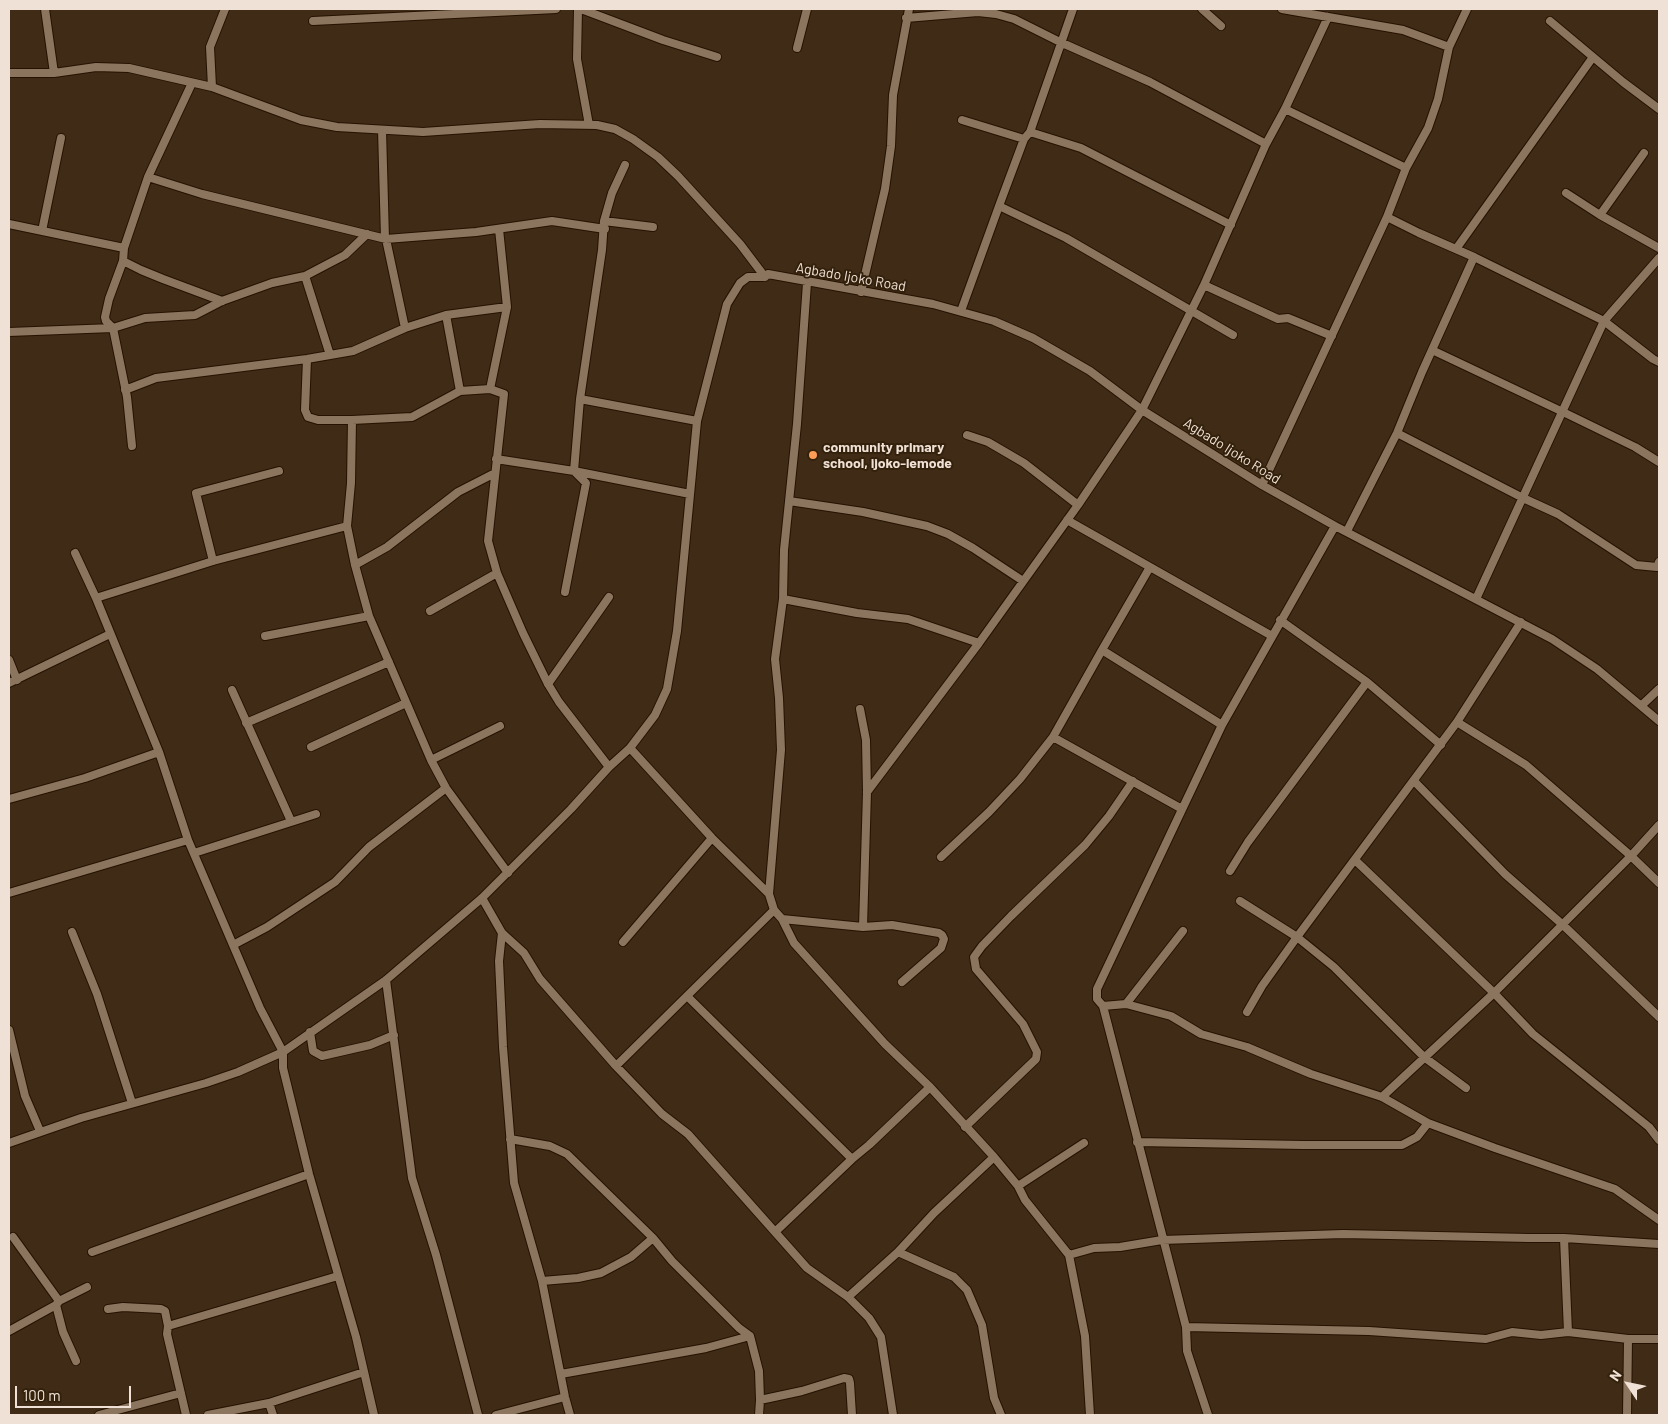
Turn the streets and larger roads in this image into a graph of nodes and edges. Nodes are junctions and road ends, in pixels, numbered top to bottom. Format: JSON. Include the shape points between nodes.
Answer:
{"nodes":[{"id":1,"x":44,"y":9,"type":"edge"},
{"id":2,"x":225,"y":9,"type":"edge"},
{"id":3,"x":556,"y":9,"type":"edge"},
{"id":4,"x":580,"y":9,"type":"edge"},
{"id":5,"x":807,"y":9,"type":"edge"},
{"id":6,"x":909,"y":9,"type":"edge"},
{"id":7,"x":1073,"y":9,"type":"edge"},
{"id":8,"x":1202,"y":9,"type":"edge"},
{"id":9,"x":1282,"y":9,"type":"edge"},
{"id":10,"x":1467,"y":9,"type":"edge"},
{"id":11,"x":1328,"y":17,"type":"junction"},
{"id":12,"x":906,"y":18,"type":"junction"},
{"id":13,"x":313,"y":21,"type":"dead end"},
{"id":14,"x":1550,"y":21,"type":"dead end"},
{"id":15,"x":1221,"y":26,"type":"dead end"},
{"id":16,"x":1060,"y":42,"type":"junction"},
{"id":17,"x":797,"y":48,"type":"dead end"},
{"id":18,"x":1449,"y":48,"type":"junction"},
{"id":19,"x":717,"y":57,"type":"dead end"},
{"id":20,"x":1593,"y":57,"type":"junction"},
{"id":21,"x":9,"y":73,"type":"edge"},
{"id":22,"x":54,"y":73,"type":"junction"},
{"id":23,"x":192,"y":83,"type":"junction"},
{"id":24,"x":212,"y":87,"type":"junction"},
{"id":25,"x":1285,"y":109,"type":"junction"},
{"id":26,"x":1659,"y":109,"type":"edge"},
{"id":27,"x":962,"y":120,"type":"dead end"},
{"id":28,"x":589,"y":125,"type":"junction"},
{"id":29,"x":382,"y":130,"type":"junction"},
{"id":30,"x":1030,"y":132,"type":"junction"},
{"id":31,"x":62,"y":138,"type":"dead end"},
{"id":32,"x":1024,"y":139,"type":"junction"},
{"id":33,"x":1266,"y":144,"type":"junction"},
{"id":34,"x":1644,"y":153,"type":"dead end"},
{"id":35,"x":625,"y":165,"type":"dead end"},
{"id":36,"x":1406,"y":168,"type":"junction"},
{"id":37,"x":148,"y":177,"type":"junction"},
{"id":38,"x":1566,"y":193,"type":"dead end"},
{"id":39,"x":998,"y":206,"type":"junction"},
{"id":40,"x":1600,"y":215,"type":"junction"},
{"id":41,"x":1387,"y":217,"type":"junction"},
{"id":42,"x":9,"y":224,"type":"edge"},
{"id":43,"x":604,"y":225,"type":"junction"},
{"id":44,"x":1231,"y":225,"type":"junction"},
{"id":45,"x":653,"y":227,"type":"dead end"},
{"id":46,"x":499,"y":229,"type":"junction"},
{"id":47,"x":42,"y":231,"type":"junction"},
{"id":48,"x":367,"y":234,"type":"junction"},
{"id":49,"x":386,"y":239,"type":"junction"},
{"id":50,"x":124,"y":248,"type":"junction"},
{"id":51,"x":1659,"y":248,"type":"edge"},
{"id":52,"x":1456,"y":249,"type":"junction"},
{"id":53,"x":1474,"y":257,"type":"junction"},
{"id":54,"x":1659,"y":258,"type":"edge"},
{"id":55,"x":123,"y":261,"type":"junction"},
{"id":56,"x":305,"y":276,"type":"junction"},
{"id":57,"x":765,"y":277,"type":"junction"},
{"id":58,"x":807,"y":283,"type":"junction"},
{"id":59,"x":1204,"y":285,"type":"junction"},
{"id":60,"x":861,"y":292,"type":"junction"},
{"id":61,"x":222,"y":301,"type":"junction"},
{"id":62,"x":507,"y":307,"type":"junction"},
{"id":63,"x":1192,"y":310,"type":"junction"},
{"id":64,"x":961,"y":311,"type":"junction"},
{"id":65,"x":446,"y":315,"type":"junction"},
{"id":66,"x":1604,"y":321,"type":"junction"},
{"id":67,"x":113,"y":328,"type":"junction"},
{"id":68,"x":405,"y":328,"type":"junction"},
{"id":69,"x":9,"y":332,"type":"edge"},
{"id":70,"x":1233,"y":335,"type":"dead end"},
{"id":71,"x":1332,"y":336,"type":"junction"},
{"id":72,"x":1432,"y":350,"type":"junction"},
{"id":73,"x":330,"y":355,"type":"junction"},
{"id":74,"x":307,"y":359,"type":"junction"},
{"id":75,"x":1659,"y":362,"type":"edge"},
{"id":76,"x":490,"y":389,"type":"junction"},
{"id":77,"x":125,"y":390,"type":"junction"},
{"id":78,"x":460,"y":391,"type":"junction"},
{"id":79,"x":580,"y":399,"type":"junction"},
{"id":80,"x":1142,"y":410,"type":"junction"},
{"id":81,"x":1563,"y":412,"type":"junction"},
{"id":82,"x":352,"y":420,"type":"junction"},
{"id":83,"x":697,"y":421,"type":"junction"},
{"id":84,"x":1397,"y":433,"type":"junction"},
{"id":85,"x":967,"y":435,"type":"dead end"},
{"id":86,"x":132,"y":446,"type":"dead end"},
{"id":87,"x":496,"y":459,"type":"junction"},
{"id":88,"x":1659,"y":462,"type":"edge"},
{"id":89,"x":279,"y":470,"type":"dead end"},
{"id":90,"x":574,"y":471,"type":"junction"},
{"id":91,"x":495,"y":473,"type":"junction"},
{"id":92,"x":1262,"y":485,"type":"junction"},
{"id":93,"x":690,"y":494,"type":"junction"},
{"id":94,"x":1523,"y":498,"type":"junction"},
{"id":95,"x":789,"y":501,"type":"junction"},
{"id":96,"x":1078,"y":505,"type":"junction"},
{"id":97,"x":1067,"y":520,"type":"junction"},
{"id":98,"x":347,"y":526,"type":"junction"},
{"id":99,"x":1335,"y":526,"type":"junction"},
{"id":100,"x":1347,"y":531,"type":"junction"},
{"id":101,"x":75,"y":553,"type":"dead end"},
{"id":102,"x":213,"y":561,"type":"junction"},
{"id":103,"x":1659,"y":562,"type":"edge"},
{"id":104,"x":355,"y":565,"type":"junction"},
{"id":105,"x":1150,"y":567,"type":"junction"},
{"id":106,"x":497,"y":573,"type":"junction"},
{"id":107,"x":1024,"y":581,"type":"junction"},
{"id":108,"x":565,"y":592,"type":"dead end"},
{"id":109,"x":609,"y":597,"type":"dead end"},
{"id":110,"x":96,"y":598,"type":"junction"},
{"id":111,"x":783,"y":599,"type":"junction"},
{"id":112,"x":1476,"y":599,"type":"junction"},
{"id":113,"x":430,"y":611,"type":"dead end"},
{"id":114,"x":369,"y":616,"type":"junction"},
{"id":115,"x":1280,"y":620,"type":"junction"},
{"id":116,"x":1521,"y":622,"type":"junction"},
{"id":117,"x":110,"y":634,"type":"junction"},
{"id":118,"x":265,"y":636,"type":"dead end"},
{"id":119,"x":1272,"y":636,"type":"junction"},
{"id":120,"x":979,"y":643,"type":"junction"},
{"id":121,"x":1102,"y":650,"type":"junction"},
{"id":122,"x":9,"y":660,"type":"edge"},
{"id":123,"x":389,"y":662,"type":"junction"},
{"id":124,"x":17,"y":680,"type":"junction"},
{"id":125,"x":1367,"y":682,"type":"junction"},
{"id":126,"x":9,"y":683,"type":"edge"},
{"id":127,"x":548,"y":684,"type":"junction"},
{"id":128,"x":1659,"y":689,"type":"edge"},
{"id":129,"x":232,"y":690,"type":"dead end"},
{"id":130,"x":406,"y":703,"type":"junction"},
{"id":131,"x":1642,"y":705,"type":"junction"},
{"id":132,"x":860,"y":709,"type":"dead end"},
{"id":133,"x":1659,"y":721,"type":"edge"},
{"id":134,"x":1457,"y":722,"type":"junction"},
{"id":135,"x":246,"y":723,"type":"junction"},
{"id":136,"x":1222,"y":725,"type":"junction"},
{"id":137,"x":500,"y":726,"type":"dead end"},
{"id":138,"x":1053,"y":737,"type":"junction"},
{"id":139,"x":1441,"y":745,"type":"junction"},
{"id":140,"x":311,"y":747,"type":"dead end"},
{"id":141,"x":630,"y":748,"type":"junction"},
{"id":142,"x":159,"y":752,"type":"junction"},
{"id":143,"x":431,"y":760,"type":"junction"},
{"id":144,"x":609,"y":767,"type":"junction"},
{"id":145,"x":1133,"y":781,"type":"junction"},
{"id":146,"x":1414,"y":781,"type":"junction"},
{"id":147,"x":446,"y":788,"type":"junction"},
{"id":148,"x":867,"y":792,"type":"junction"},
{"id":149,"x":9,"y":799,"type":"edge"},
{"id":150,"x":1182,"y":810,"type":"junction"},
{"id":151,"x":316,"y":814,"type":"dead end"},
{"id":152,"x":291,"y":821,"type":"junction"},
{"id":153,"x":1659,"y":825,"type":"edge"},
{"id":154,"x":712,"y":838,"type":"junction"},
{"id":155,"x":188,"y":840,"type":"junction"},
{"id":156,"x":194,"y":853,"type":"junction"},
{"id":157,"x":1631,"y":856,"type":"junction"},
{"id":158,"x":941,"y":858,"type":"dead end"},
{"id":159,"x":1355,"y":860,"type":"junction"},
{"id":160,"x":1230,"y":871,"type":"dead end"},
{"id":161,"x":508,"y":873,"type":"junction"},
{"id":162,"x":1659,"y":883,"type":"edge"},
{"id":163,"x":9,"y":893,"type":"edge"},
{"id":164,"x":769,"y":894,"type":"junction"},
{"id":165,"x":482,"y":898,"type":"junction"},
{"id":166,"x":1240,"y":901,"type":"dead end"},
{"id":167,"x":774,"y":910,"type":"junction"},
{"id":168,"x":782,"y":919,"type":"junction"},
{"id":169,"x":1563,"y":925,"type":"junction"},
{"id":170,"x":863,"y":927,"type":"junction"},
{"id":171,"x":1183,"y":931,"type":"dead end"},
{"id":172,"x":72,"y":932,"type":"dead end"},
{"id":173,"x":502,"y":933,"type":"junction"},
{"id":174,"x":1297,"y":937,"type":"junction"},
{"id":175,"x":623,"y":942,"type":"dead end"},
{"id":176,"x":233,"y":944,"type":"junction"},
{"id":177,"x":386,"y":980,"type":"junction"},
{"id":178,"x":902,"y":982,"type":"dead end"},
{"id":179,"x":1494,"y":993,"type":"junction"},
{"id":180,"x":686,"y":996,"type":"junction"},
{"id":181,"x":1126,"y":1004,"type":"junction"},
{"id":182,"x":1103,"y":1006,"type":"junction"},
{"id":183,"x":1247,"y":1012,"type":"dead end"},
{"id":184,"x":1659,"y":1017,"type":"edge"},
{"id":185,"x":9,"y":1030,"type":"edge"},
{"id":186,"x":310,"y":1032,"type":"junction"},
{"id":187,"x":394,"y":1036,"type":"junction"},
{"id":188,"x":283,"y":1052,"type":"junction"},
{"id":189,"x":1424,"y":1057,"type":"junction"},
{"id":190,"x":616,"y":1066,"type":"junction"},
{"id":191,"x":930,"y":1087,"type":"junction"},
{"id":192,"x":1466,"y":1088,"type":"dead end"},
{"id":193,"x":1382,"y":1097,"type":"junction"},
{"id":194,"x":132,"y":1103,"type":"junction"},
{"id":195,"x":1428,"y":1123,"type":"junction"},
{"id":196,"x":965,"y":1127,"type":"junction"},
{"id":197,"x":40,"y":1131,"type":"junction"},
{"id":198,"x":510,"y":1139,"type":"junction"},
{"id":199,"x":1659,"y":1140,"type":"edge"},
{"id":200,"x":1137,"y":1142,"type":"junction"},
{"id":201,"x":9,"y":1143,"type":"edge"},
{"id":202,"x":1084,"y":1143,"type":"dead end"},
{"id":203,"x":994,"y":1157,"type":"junction"},
{"id":204,"x":852,"y":1159,"type":"junction"},
{"id":205,"x":309,"y":1174,"type":"junction"},
{"id":206,"x":1018,"y":1186,"type":"junction"},
{"id":207,"x":1659,"y":1220,"type":"edge"},
{"id":208,"x":775,"y":1232,"type":"junction"},
{"id":209,"x":13,"y":1237,"type":"dead end"},
{"id":210,"x":653,"y":1238,"type":"junction"},
{"id":211,"x":1564,"y":1238,"type":"junction"},
{"id":212,"x":1162,"y":1240,"type":"junction"},
{"id":213,"x":1659,"y":1244,"type":"edge"},
{"id":214,"x":92,"y":1252,"type":"dead end"},
{"id":215,"x":898,"y":1252,"type":"junction"},
{"id":216,"x":1069,"y":1254,"type":"junction"},
{"id":217,"x":338,"y":1276,"type":"junction"},
{"id":218,"x":542,"y":1282,"type":"junction"},
{"id":219,"x":87,"y":1286,"type":"dead end"},
{"id":220,"x":848,"y":1296,"type":"junction"},
{"id":221,"x":58,"y":1303,"type":"junction"},
{"id":222,"x":108,"y":1309,"type":"dead end"},
{"id":223,"x":168,"y":1326,"type":"junction"},
{"id":224,"x":1186,"y":1327,"type":"junction"},
{"id":225,"x":9,"y":1331,"type":"edge"},
{"id":226,"x":1568,"y":1332,"type":"junction"},
{"id":227,"x":750,"y":1336,"type":"junction"},
{"id":228,"x":1628,"y":1339,"type":"junction"},
{"id":229,"x":1659,"y":1339,"type":"edge"},
{"id":230,"x":76,"y":1361,"type":"dead end"},
{"id":231,"x":364,"y":1372,"type":"junction"},
{"id":232,"x":561,"y":1374,"type":"junction"},
{"id":233,"x":181,"y":1393,"type":"junction"},
{"id":234,"x":565,"y":1397,"type":"junction"},
{"id":235,"x":760,"y":1400,"type":"junction"},
{"id":236,"x":270,"y":1402,"type":"junction"},
{"id":237,"x":99,"y":1415,"type":"edge"},
{"id":238,"x":186,"y":1415,"type":"edge"},
{"id":239,"x":208,"y":1415,"type":"edge"},
{"id":240,"x":274,"y":1415,"type":"edge"},
{"id":241,"x":374,"y":1415,"type":"edge"},
{"id":242,"x":478,"y":1415,"type":"edge"},
{"id":243,"x":496,"y":1415,"type":"edge"},
{"id":244,"x":570,"y":1415,"type":"edge"},
{"id":245,"x":759,"y":1415,"type":"edge"},
{"id":246,"x":852,"y":1415,"type":"edge"},
{"id":247,"x":893,"y":1415,"type":"edge"},
{"id":248,"x":1001,"y":1415,"type":"edge"},
{"id":249,"x":1090,"y":1415,"type":"edge"},
{"id":250,"x":1208,"y":1415,"type":"edge"},
{"id":251,"x":1627,"y":1415,"type":"edge"}],
"edges":[{"from":1,"to":22,"type":"street"},
{"from":2,"to":24,"type":"street","via":[[210,47]]},
{"from":3,"to":13,"type":"street"},
{"from":4,"to":19,"type":"street"},
{"from":4,"to":28,"type":"street","via":[[577,59]]},
{"from":5,"to":17,"type":"street"},
{"from":6,"to":12,"type":"street"},
{"from":7,"to":16,"type":"street"},
{"from":8,"to":15,"type":"street"},
{"from":9,"to":11,"type":"street"},
{"from":10,"to":18,"type":"street"},
{"from":11,"to":18,"type":"street","via":[[1403,30]]},
{"from":11,"to":25,"type":"street"},
{"from":12,"to":16,"type":"street","via":[[978,12],[996,14],[1014,19]]},
{"from":12,"to":60,"type":"street","via":[[893,95],[885,189]]},
{"from":14,"to":20,"type":"street"},
{"from":16,"to":30,"type":"street"},
{"from":16,"to":33,"type":"street","via":[[1150,82]]},
{"from":18,"to":36,"type":"street","via":[[1428,128]]},
{"from":20,"to":26,"type":"street"},
{"from":20,"to":52,"type":"street"},
{"from":21,"to":22,"type":"street"},
{"from":22,"to":23,"type":"street","via":[[96,67],[129,68]]},
{"from":23,"to":24,"type":"street"},
{"from":23,"to":37,"type":"street"},
{"from":24,"to":29,"type":"street","via":[[300,120]]},
{"from":25,"to":33,"type":"street"},
{"from":25,"to":36,"type":"street"},
{"from":27,"to":32,"type":"street"},
{"from":28,"to":29,"type":"street","via":[[540,124],[423,132]]},
{"from":28,"to":57,"type":"street","via":[[615,129],[658,156],[740,244]]},
{"from":29,"to":49,"type":"street"},
{"from":30,"to":32,"type":"street"},
{"from":30,"to":44,"type":"street","via":[[1081,148]]},
{"from":31,"to":47,"type":"street"},
{"from":32,"to":39,"type":"street"},
{"from":33,"to":44,"type":"street"},
{"from":34,"to":40,"type":"street"},
{"from":35,"to":43,"type":"street","via":[[612,194]]},
{"from":36,"to":41,"type":"street"},
{"from":37,"to":48,"type":"street","via":[[202,194]]},
{"from":37,"to":50,"type":"street"},
{"from":38,"to":40,"type":"street"},
{"from":39,"to":63,"type":"street","via":[[1066,238]]},
{"from":39,"to":64,"type":"street"},
{"from":40,"to":51,"type":"street"},
{"from":41,"to":52,"type":"street"},
{"from":41,"to":71,"type":"street"},
{"from":42,"to":47,"type":"street"},
{"from":43,"to":45,"type":"street"},
{"from":43,"to":46,"type":"street","via":[[552,221]]},
{"from":43,"to":79,"type":"street"},
{"from":44,"to":59,"type":"street"},
{"from":46,"to":49,"type":"street"},
{"from":46,"to":62,"type":"street"},
{"from":47,"to":50,"type":"street"},
{"from":48,"to":49,"type":"street"},
{"from":48,"to":56,"type":"street","via":[[344,255]]},
{"from":49,"to":68,"type":"street"},
{"from":50,"to":55,"type":"street"},
{"from":52,"to":53,"type":"street"},
{"from":53,"to":66,"type":"street"},
{"from":53,"to":72,"type":"street"},
{"from":54,"to":66,"type":"street"},
{"from":55,"to":61,"type":"street","via":[[163,280]]},
{"from":55,"to":67,"type":"street","via":[[108,299],[105,318]]},
{"from":56,"to":61,"type":"street","via":[[272,283]]},
{"from":56,"to":73,"type":"street"},
{"from":57,"to":58,"type":"street","name":"Agbado Ijoko Road","via":[[768,274]]},
{"from":57,"to":83,"type":"street","name":"Agbado Ijoko Road","via":[[748,277],[740,283],[727,304]]},
{"from":58,"to":60,"type":"street","name":"Agbado Ijoko Road"},
{"from":58,"to":95,"type":"street"},
{"from":59,"to":63,"type":"street"},
{"from":59,"to":71,"type":"street","via":[[1278,319],[1288,318]]},
{"from":60,"to":64,"type":"street","name":"Agbado Ijoko Road"},
{"from":61,"to":67,"type":"street","via":[[195,315],[145,318]]},
{"from":62,"to":65,"type":"street"},
{"from":62,"to":76,"type":"street"},
{"from":63,"to":70,"type":"street"},
{"from":63,"to":80,"type":"street"},
{"from":64,"to":80,"type":"street","name":"Agbado Ijoko Road","via":[[994,321],[1056,351],[1090,371]]},
{"from":65,"to":68,"type":"street"},
{"from":65,"to":78,"type":"street"},
{"from":66,"to":75,"type":"street"},
{"from":66,"to":81,"type":"street"},
{"from":67,"to":69,"type":"street"},
{"from":67,"to":77,"type":"street"},
{"from":68,"to":73,"type":"street","via":[[353,351]]},
{"from":71,"to":92,"type":"street"},
{"from":72,"to":81,"type":"street"},
{"from":72,"to":84,"type":"street"},
{"from":73,"to":74,"type":"street"},
{"from":74,"to":77,"type":"street","via":[[156,378]]},
{"from":74,"to":82,"type":"street","via":[[305,410],[308,417]]},
{"from":76,"to":78,"type":"street"},
{"from":76,"to":87,"type":"street","via":[[504,394]]},
{"from":77,"to":86,"type":"street"},
{"from":78,"to":82,"type":"street","via":[[412,417]]},
{"from":79,"to":83,"type":"street"},
{"from":79,"to":90,"type":"street"},
{"from":80,"to":92,"type":"street","name":"Agbado Ijoko Road"},
{"from":80,"to":96,"type":"street"},
{"from":81,"to":88,"type":"street"},
{"from":81,"to":94,"type":"street"},
{"from":82,"to":98,"type":"street"},
{"from":83,"to":93,"type":"street"},
{"from":84,"to":94,"type":"street"},
{"from":84,"to":100,"type":"street"},
{"from":85,"to":96,"type":"street","via":[[988,442],[1024,463]]},
{"from":87,"to":90,"type":"street"},
{"from":87,"to":91,"type":"street"},
{"from":89,"to":102,"type":"street","via":[[196,493]]},
{"from":90,"to":93,"type":"street"},
{"from":90,"to":108,"type":"street","via":[[586,483]]},
{"from":91,"to":104,"type":"street","via":[[458,492],[387,547]]},
{"from":91,"to":106,"type":"street","via":[[488,542]]},
{"from":92,"to":99,"type":"street","name":"Agbado Ijoko Road"},
{"from":93,"to":141,"type":"street","via":[[677,631],[667,689],[655,715]]},
{"from":94,"to":103,"type":"street","via":[[1558,514],[1636,565],[1657,567]]},
{"from":94,"to":112,"type":"street"},
{"from":95,"to":107,"type":"street","via":[[927,526],[965,543]]},
{"from":95,"to":111,"type":"street"},
{"from":96,"to":97,"type":"street"},
{"from":97,"to":105,"type":"street"},
{"from":97,"to":107,"type":"street"},
{"from":98,"to":102,"type":"street"},
{"from":98,"to":104,"type":"street"},
{"from":99,"to":100,"type":"street","name":"Agbado Ijoko Road"},
{"from":99,"to":115,"type":"street"},
{"from":100,"to":112,"type":"street","name":"Agbado Ijoko Road"},
{"from":101,"to":110,"type":"street"},
{"from":102,"to":110,"type":"street"},
{"from":104,"to":114,"type":"street"},
{"from":105,"to":119,"type":"street"},
{"from":105,"to":121,"type":"street"},
{"from":106,"to":113,"type":"street"},
{"from":106,"to":127,"type":"street"},
{"from":107,"to":120,"type":"street"},
{"from":109,"to":127,"type":"street"},
{"from":110,"to":117,"type":"street"},
{"from":111,"to":120,"type":"street","via":[[908,619]]},
{"from":111,"to":164,"type":"street","via":[[775,659],[781,750]]},
{"from":112,"to":116,"type":"street","name":"Agbado Ijoko Road"},
{"from":114,"to":118,"type":"street"},
{"from":114,"to":123,"type":"street"},
{"from":115,"to":119,"type":"street"},
{"from":115,"to":125,"type":"street"},
{"from":116,"to":131,"type":"street","name":"Agbado Ijoko Road","via":[[1598,669]]},
{"from":116,"to":134,"type":"street"},
{"from":117,"to":124,"type":"street"},
{"from":117,"to":142,"type":"street"},
{"from":119,"to":136,"type":"street"},
{"from":120,"to":148,"type":"street"},
{"from":121,"to":136,"type":"street"},
{"from":121,"to":138,"type":"street"},
{"from":122,"to":124,"type":"street"},
{"from":123,"to":130,"type":"street"},
{"from":123,"to":135,"type":"street"},
{"from":124,"to":126,"type":"street"},
{"from":125,"to":139,"type":"street"},
{"from":125,"to":160,"type":"street"},
{"from":127,"to":144,"type":"street","via":[[558,702]]},
{"from":128,"to":131,"type":"street"},
{"from":129,"to":135,"type":"street"},
{"from":130,"to":140,"type":"street"},
{"from":130,"to":143,"type":"street"},
{"from":131,"to":133,"type":"street","name":"Agbado Ijoko Road"},
{"from":132,"to":148,"type":"street","via":[[866,740]]},
{"from":134,"to":139,"type":"street"},
{"from":134,"to":157,"type":"street","via":[[1526,765]]},
{"from":135,"to":152,"type":"street"},
{"from":136,"to":150,"type":"street"},
{"from":137,"to":143,"type":"street"},
{"from":138,"to":145,"type":"street"},
{"from":138,"to":158,"type":"street","via":[[1020,779]]},
{"from":139,"to":146,"type":"street"},
{"from":141,"to":144,"type":"street"},
{"from":141,"to":154,"type":"street"},
{"from":142,"to":149,"type":"street","via":[[85,778]]},
{"from":142,"to":155,"type":"street"},
{"from":143,"to":147,"type":"street"},
{"from":144,"to":161,"type":"street"},
{"from":145,"to":150,"type":"street"},
{"from":145,"to":196,"type":"street","via":[[1085,845],[1011,916],[974,957],[976,969],[1023,1024],[1038,1052],[1036,1059]]},
{"from":146,"to":159,"type":"street"},
{"from":146,"to":169,"type":"street","via":[[1505,874]]},
{"from":147,"to":161,"type":"street"},
{"from":147,"to":176,"type":"street","via":[[368,847],[335,882],[267,927]]},
{"from":148,"to":170,"type":"street"},
{"from":150,"to":182,"type":"street","via":[[1097,989],[1097,999]]},
{"from":151,"to":152,"type":"street"},
{"from":152,"to":156,"type":"street"},
{"from":153,"to":157,"type":"street"},
{"from":154,"to":164,"type":"street"},
{"from":154,"to":175,"type":"street"},
{"from":155,"to":156,"type":"street"},
{"from":155,"to":163,"type":"street"},
{"from":156,"to":176,"type":"street"},
{"from":157,"to":162,"type":"street"},
{"from":157,"to":169,"type":"street"},
{"from":159,"to":174,"type":"street"},
{"from":159,"to":179,"type":"street"},
{"from":161,"to":165,"type":"street"},
{"from":164,"to":167,"type":"street"},
{"from":165,"to":173,"type":"street"},
{"from":165,"to":177,"type":"street"},
{"from":166,"to":174,"type":"street"},
{"from":167,"to":168,"type":"street"},
{"from":167,"to":180,"type":"street"},
{"from":168,"to":170,"type":"street"},
{"from":168,"to":191,"type":"street","via":[[794,943],[814,967]]},
{"from":169,"to":179,"type":"street"},
{"from":169,"to":184,"type":"street"},
{"from":170,"to":178,"type":"street","via":[[892,925],[942,935],[941,948]]},
{"from":171,"to":181,"type":"street"},
{"from":172,"to":194,"type":"street","via":[[97,994]]},
{"from":173,"to":190,"type":"street","via":[[524,953],[540,978]]},
{"from":173,"to":198,"type":"street","via":[[499,961]]},
{"from":174,"to":183,"type":"street"},
{"from":174,"to":189,"type":"street","via":[[1334,967]]},
{"from":176,"to":188,"type":"street"},
{"from":177,"to":186,"type":"street"},
{"from":177,"to":187,"type":"street"},
{"from":179,"to":189,"type":"street"},
{"from":179,"to":199,"type":"street","via":[[1532,1034],[1649,1127]]},
{"from":180,"to":190,"type":"street"},
{"from":180,"to":204,"type":"street"},
{"from":181,"to":182,"type":"street"},
{"from":181,"to":193,"type":"street","via":[[1171,1016],[1202,1034]]},
{"from":182,"to":200,"type":"street"},
{"from":185,"to":197,"type":"street","via":[[25,1096]]},
{"from":186,"to":187,"type":"street","via":[[313,1051],[322,1056]]},
{"from":186,"to":188,"type":"street"},
{"from":187,"to":242,"type":"street","via":[[412,1178]]},
{"from":188,"to":194,"type":"street","via":[[214,1080]]},
{"from":188,"to":205,"type":"street","via":[[283,1068]]},
{"from":189,"to":192,"type":"street"},
{"from":189,"to":193,"type":"street"},
{"from":190,"to":208,"type":"street","via":[[662,1114],[688,1134]]},
{"from":191,"to":196,"type":"street"},
{"from":191,"to":204,"type":"street","via":[[870,1146]]},
{"from":193,"to":195,"type":"street"},
{"from":194,"to":197,"type":"street"},
{"from":195,"to":200,"type":"street","via":[[1417,1137],[1402,1145]]},
{"from":195,"to":207,"type":"street","via":[[1616,1189]]},
{"from":196,"to":203,"type":"street"},
{"from":197,"to":201,"type":"street"},
{"from":198,"to":210,"type":"street","via":[[550,1146],[567,1154]]},
{"from":198,"to":218,"type":"street","via":[[514,1183]]},
{"from":200,"to":212,"type":"street"},
{"from":202,"to":206,"type":"street"},
{"from":203,"to":206,"type":"street"},
{"from":203,"to":215,"type":"street"},
{"from":204,"to":208,"type":"street"},
{"from":205,"to":214,"type":"street"},
{"from":205,"to":217,"type":"street"},
{"from":206,"to":216,"type":"street","via":[[1025,1200]]},
{"from":208,"to":220,"type":"street","via":[[807,1268]]},
{"from":209,"to":221,"type":"street"},
{"from":210,"to":218,"type":"street","via":[[631,1257],[601,1273]]},
{"from":210,"to":227,"type":"street","via":[[738,1328]]},
{"from":211,"to":212,"type":"street","via":[[1343,1234]]},
{"from":211,"to":213,"type":"street"},
{"from":211,"to":226,"type":"street"},
{"from":212,"to":216,"type":"street"},
{"from":212,"to":224,"type":"street"},
{"from":215,"to":220,"type":"street"},
{"from":215,"to":248,"type":"street","via":[[954,1277],[967,1290],[982,1325],[994,1398]]},
{"from":216,"to":249,"type":"street","via":[[1085,1336]]},
{"from":217,"to":223,"type":"street"},
{"from":217,"to":231,"type":"street"},
{"from":218,"to":232,"type":"street"},
{"from":219,"to":221,"type":"street"},
{"from":220,"to":247,"type":"street","via":[[869,1318],[881,1337]]},
{"from":221,"to":225,"type":"street"},
{"from":221,"to":230,"type":"street","via":[[63,1332]]},
{"from":222,"to":223,"type":"street","via":[[161,1309],[167,1314]]},
{"from":223,"to":233,"type":"street","via":[[167,1334]]},
{"from":224,"to":226,"type":"street","via":[[1369,1331],[1486,1339],[1512,1332],[1541,1335]]},
{"from":224,"to":250,"type":"street","via":[[1187,1351]]},
{"from":226,"to":228,"type":"street"},
{"from":227,"to":232,"type":"street","via":[[706,1348]]},
{"from":227,"to":235,"type":"street","via":[[758,1363]]},
{"from":228,"to":229,"type":"street"},
{"from":228,"to":251,"type":"street"},
{"from":231,"to":236,"type":"street"},
{"from":231,"to":241,"type":"street"},
{"from":232,"to":234,"type":"street"},
{"from":233,"to":237,"type":"street"},
{"from":233,"to":238,"type":"street"},
{"from":234,"to":243,"type":"street"},
{"from":234,"to":244,"type":"street"},
{"from":235,"to":245,"type":"street"},
{"from":235,"to":246,"type":"street","via":[[844,1378],[850,1383]]},
{"from":236,"to":239,"type":"street"},
{"from":236,"to":240,"type":"street"}]}
